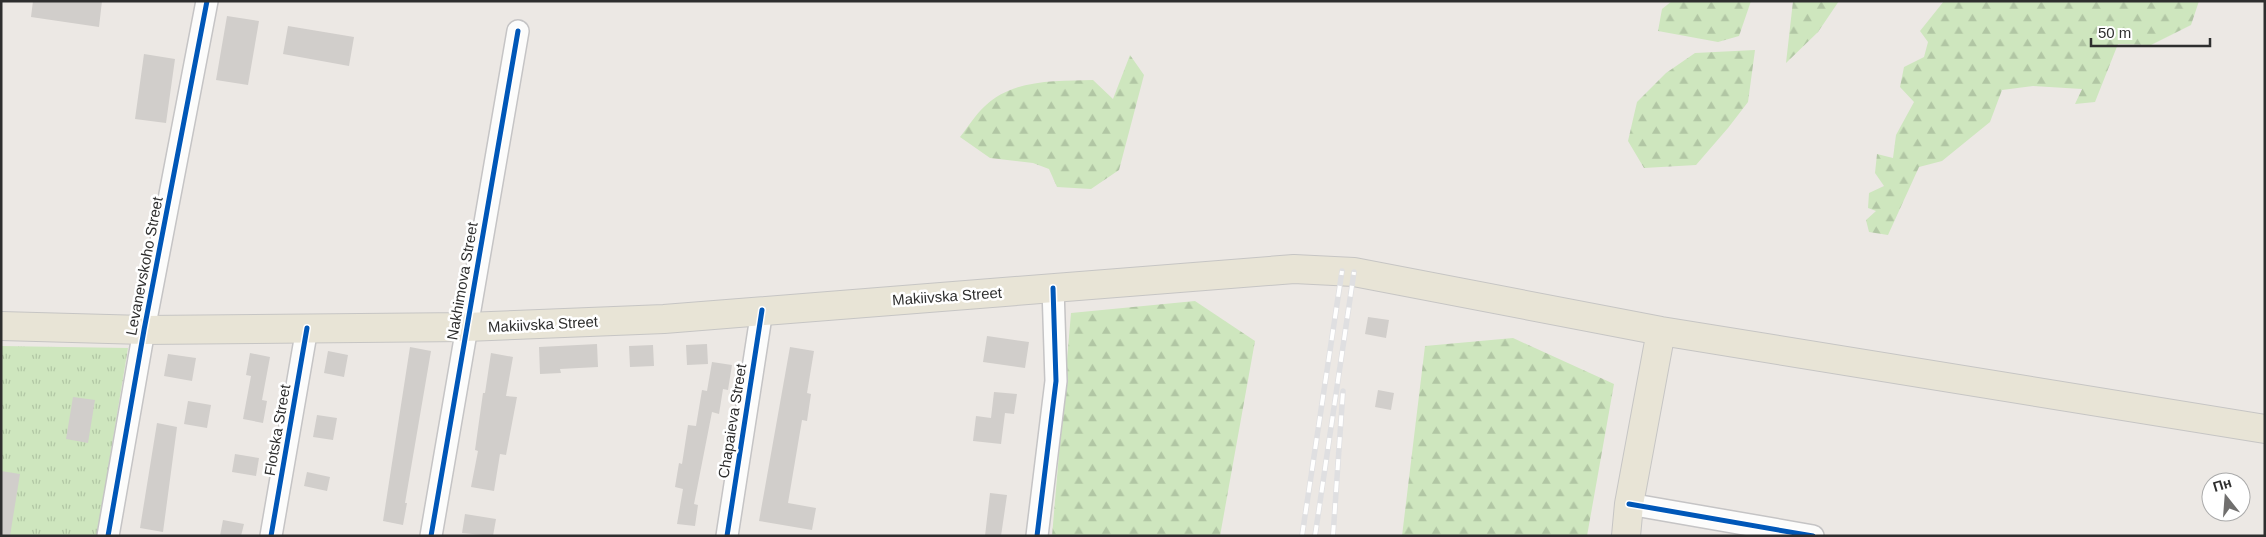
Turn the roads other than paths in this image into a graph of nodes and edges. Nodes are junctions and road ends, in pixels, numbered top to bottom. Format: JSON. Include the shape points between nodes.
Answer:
{"nodes":[{"id":1,"x":207,"y":1,"type":"edge"},
{"id":2,"x":518,"y":32,"type":"dead end"},
{"id":3,"x":1053,"y":288,"type":"junction"},
{"id":4,"x":762,"y":310,"type":"junction"},
{"id":5,"x":1,"y":326,"type":"edge"},
{"id":6,"x":466,"y":327,"type":"junction"},
{"id":7,"x":307,"y":328,"type":"junction"},
{"id":8,"x":144,"y":330,"type":"junction"},
{"id":9,"x":1661,"y":331,"type":"junction"},
{"id":10,"x":2265,"y":430,"type":"edge"},
{"id":11,"x":1629,"y":504,"type":"junction"},
{"id":12,"x":108,"y":536,"type":"edge"},
{"id":13,"x":271,"y":536,"type":"edge"},
{"id":14,"x":431,"y":536,"type":"edge"},
{"id":15,"x":727,"y":536,"type":"edge"},
{"id":16,"x":1037,"y":536,"type":"edge"},
{"id":17,"x":1626,"y":536,"type":"edge"},
{"id":18,"x":1813,"y":536,"type":"edge"}],
"edges":[{"from":1,"to":8,"type":"street","name":"Levanevskoho Street"},
{"from":2,"to":6,"type":"street","name":"Nakhimova Street"},
{"from":3,"to":4,"type":"main road","name":"Makiivska Street"},
{"from":3,"to":9,"type":"main road","name":"Makiivska Street","via":[[1321,269],[1354,272]]},
{"from":3,"to":16,"type":"street","via":[[1056,381]]},
{"from":4,"to":6,"type":"main road","name":"Makiivska Street","via":[[664,319]]},
{"from":4,"to":15,"type":"street","name":"Chapaieva Street"},
{"from":5,"to":8,"type":"main road","name":"Makiivska Street"},
{"from":6,"to":7,"type":"main road","name":"Makiivska Street"},
{"from":6,"to":14,"type":"street","name":"Nakhimova Street"},
{"from":7,"to":8,"type":"main road","name":"Makiivska Street"},
{"from":7,"to":13,"type":"street","name":"Flotska Street"},
{"from":8,"to":12,"type":"street","name":"Levanevskoho Street"},
{"from":9,"to":10,"type":"main road","name":"Makiivska Street"},
{"from":9,"to":11,"type":"main road"},
{"from":11,"to":17,"type":"main road"},
{"from":11,"to":18,"type":"street"}]}
